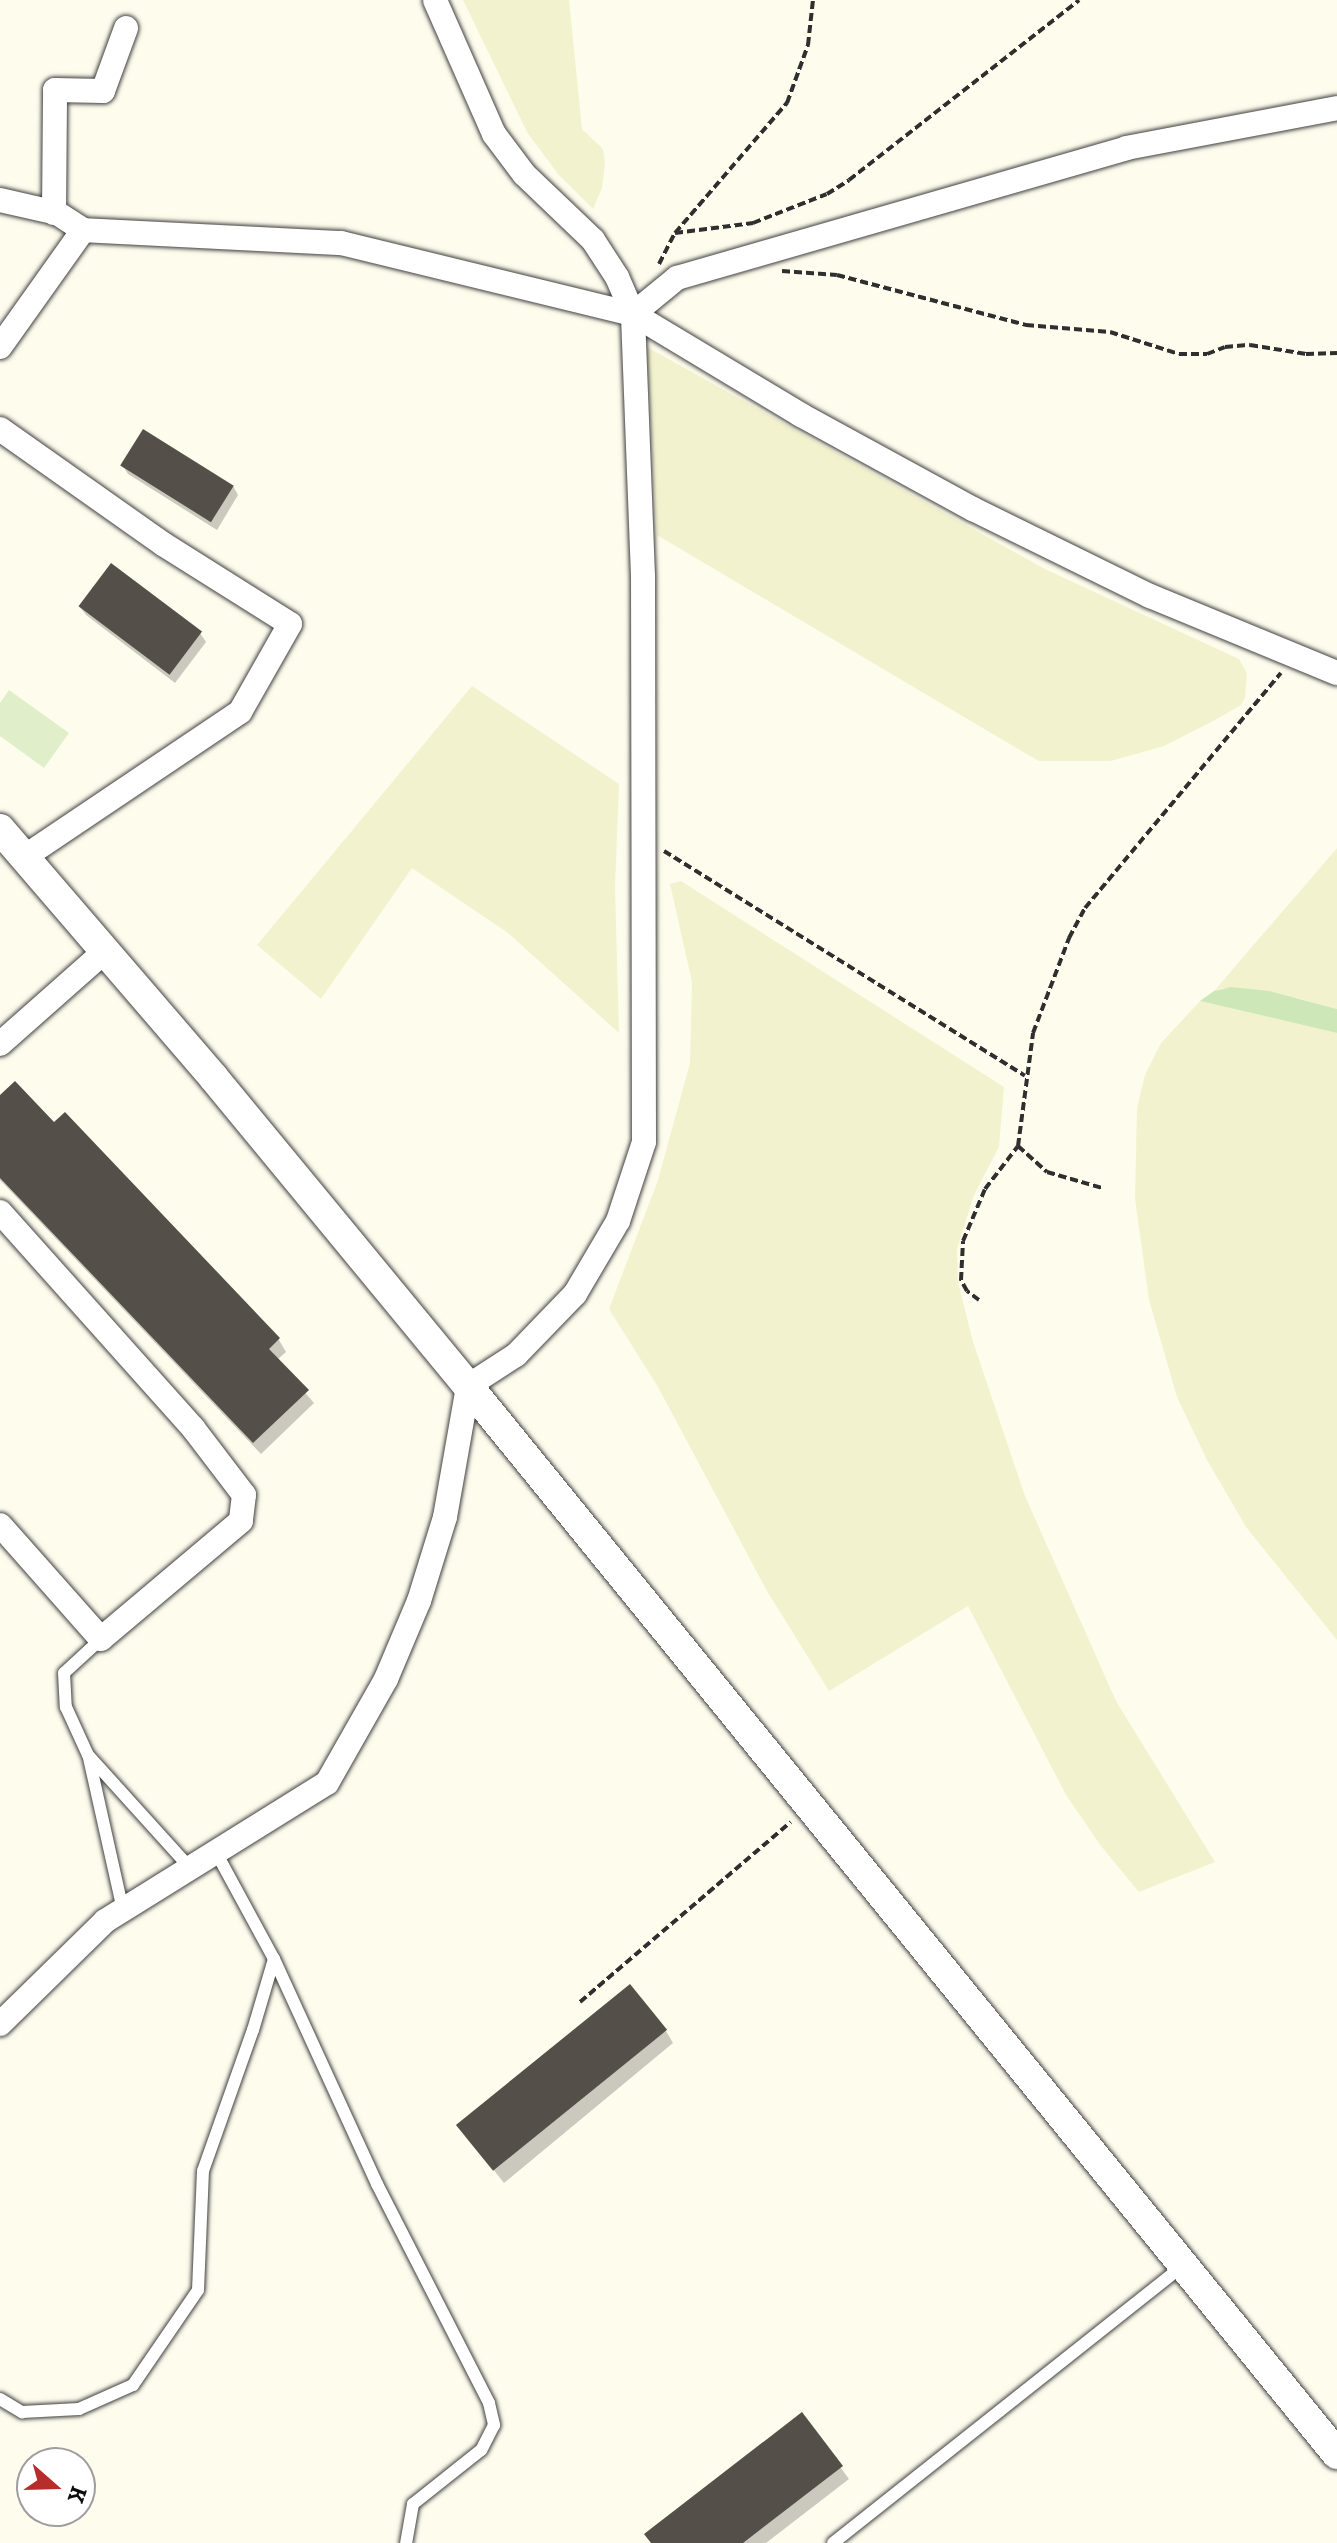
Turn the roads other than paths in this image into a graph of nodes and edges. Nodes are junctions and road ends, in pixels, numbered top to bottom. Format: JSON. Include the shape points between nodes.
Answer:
{"nodes":[{"id":1,"x":435,"y":0,"type":"edge"},
{"id":2,"x":126,"y":28,"type":"dead end"},
{"id":3,"x":1337,"y":108,"type":"edge"},
{"id":4,"x":0,"y":200,"type":"edge"},
{"id":5,"x":54,"y":213,"type":"junction"},
{"id":6,"x":83,"y":230,"type":"junction"},
{"id":7,"x":633,"y":314,"type":"junction"},
{"id":8,"x":0,"y":347,"type":"edge"},
{"id":9,"x":0,"y":429,"type":"edge"},
{"id":10,"x":1337,"y":673,"type":"edge"},
{"id":11,"x":0,"y":829,"type":"edge"},
{"id":12,"x":24,"y":857,"type":"junction"},
{"id":13,"x":105,"y":951,"type":"junction"},
{"id":14,"x":0,"y":1044,"type":"edge"},
{"id":15,"x":0,"y":1212,"type":"edge"},
{"id":16,"x":468,"y":1386,"type":"junction"},
{"id":17,"x":0,"y":1525,"type":"edge"},
{"id":18,"x":101,"y":1639,"type":"junction"},
{"id":19,"x":88,"y":1755,"type":"junction"},
{"id":20,"x":216,"y":1852,"type":"junction"},
{"id":21,"x":190,"y":1868,"type":"junction"},
{"id":22,"x":123,"y":1910,"type":"junction"},
{"id":23,"x":274,"y":1959,"type":"junction"},
{"id":24,"x":0,"y":2024,"type":"edge"},
{"id":25,"x":1184,"y":2265,"type":"junction"},
{"id":26,"x":0,"y":2399,"type":"edge"},
{"id":27,"x":1337,"y":2454,"type":"edge"},
{"id":28,"x":406,"y":2543,"type":"edge"},
{"id":29,"x":833,"y":2543,"type":"edge"}],
"edges":[{"from":1,"to":7,"type":"street","via":[[494,134],[524,174],[593,240]]},
{"from":2,"to":5,"type":"street","via":[[103,91],[55,90]]},
{"from":3,"to":7,"type":"street","via":[[1126,148],[677,278]]},
{"from":4,"to":5,"type":"street"},
{"from":5,"to":6,"type":"street"},
{"from":6,"to":7,"type":"street","via":[[341,243]]},
{"from":6,"to":8,"type":"street"},
{"from":7,"to":10,"type":"street","via":[[801,415],[973,509],[1150,596]]},
{"from":7,"to":16,"type":"street","via":[[643,576],[644,1142],[606,1246],[575,1294],[516,1355]]},
{"from":9,"to":12,"type":"street","via":[[163,544],[290,624],[240,712]]},
{"from":11,"to":12,"type":"street"},
{"from":12,"to":13,"type":"street"},
{"from":13,"to":14,"type":"street"},
{"from":13,"to":16,"type":"street"},
{"from":15,"to":18,"type":"street","via":[[193,1428],[244,1495],[241,1521]]},
{"from":16,"to":20,"type":"street","via":[[455,1474],[433,1559],[403,1642],[368,1714],[327,1783]]},
{"from":16,"to":25,"type":"street"},
{"from":17,"to":18,"type":"street"},
{"from":18,"to":19,"type":"lane","via":[[64,1673],[66,1707]]},
{"from":19,"to":21,"type":"lane"},
{"from":19,"to":22,"type":"lane"},
{"from":20,"to":21,"type":"street"},
{"from":20,"to":23,"type":"lane"},
{"from":21,"to":22,"type":"street"},
{"from":22,"to":24,"type":"street","via":[[105,1921]]},
{"from":23,"to":26,"type":"lane","via":[[203,2171],[198,2290],[133,2385],[79,2409],[22,2412]]},
{"from":23,"to":28,"type":"lane","via":[[377,2184],[489,2403],[494,2425],[481,2450],[413,2504]]},
{"from":25,"to":27,"type":"street"},
{"from":25,"to":29,"type":"lane"}]}
